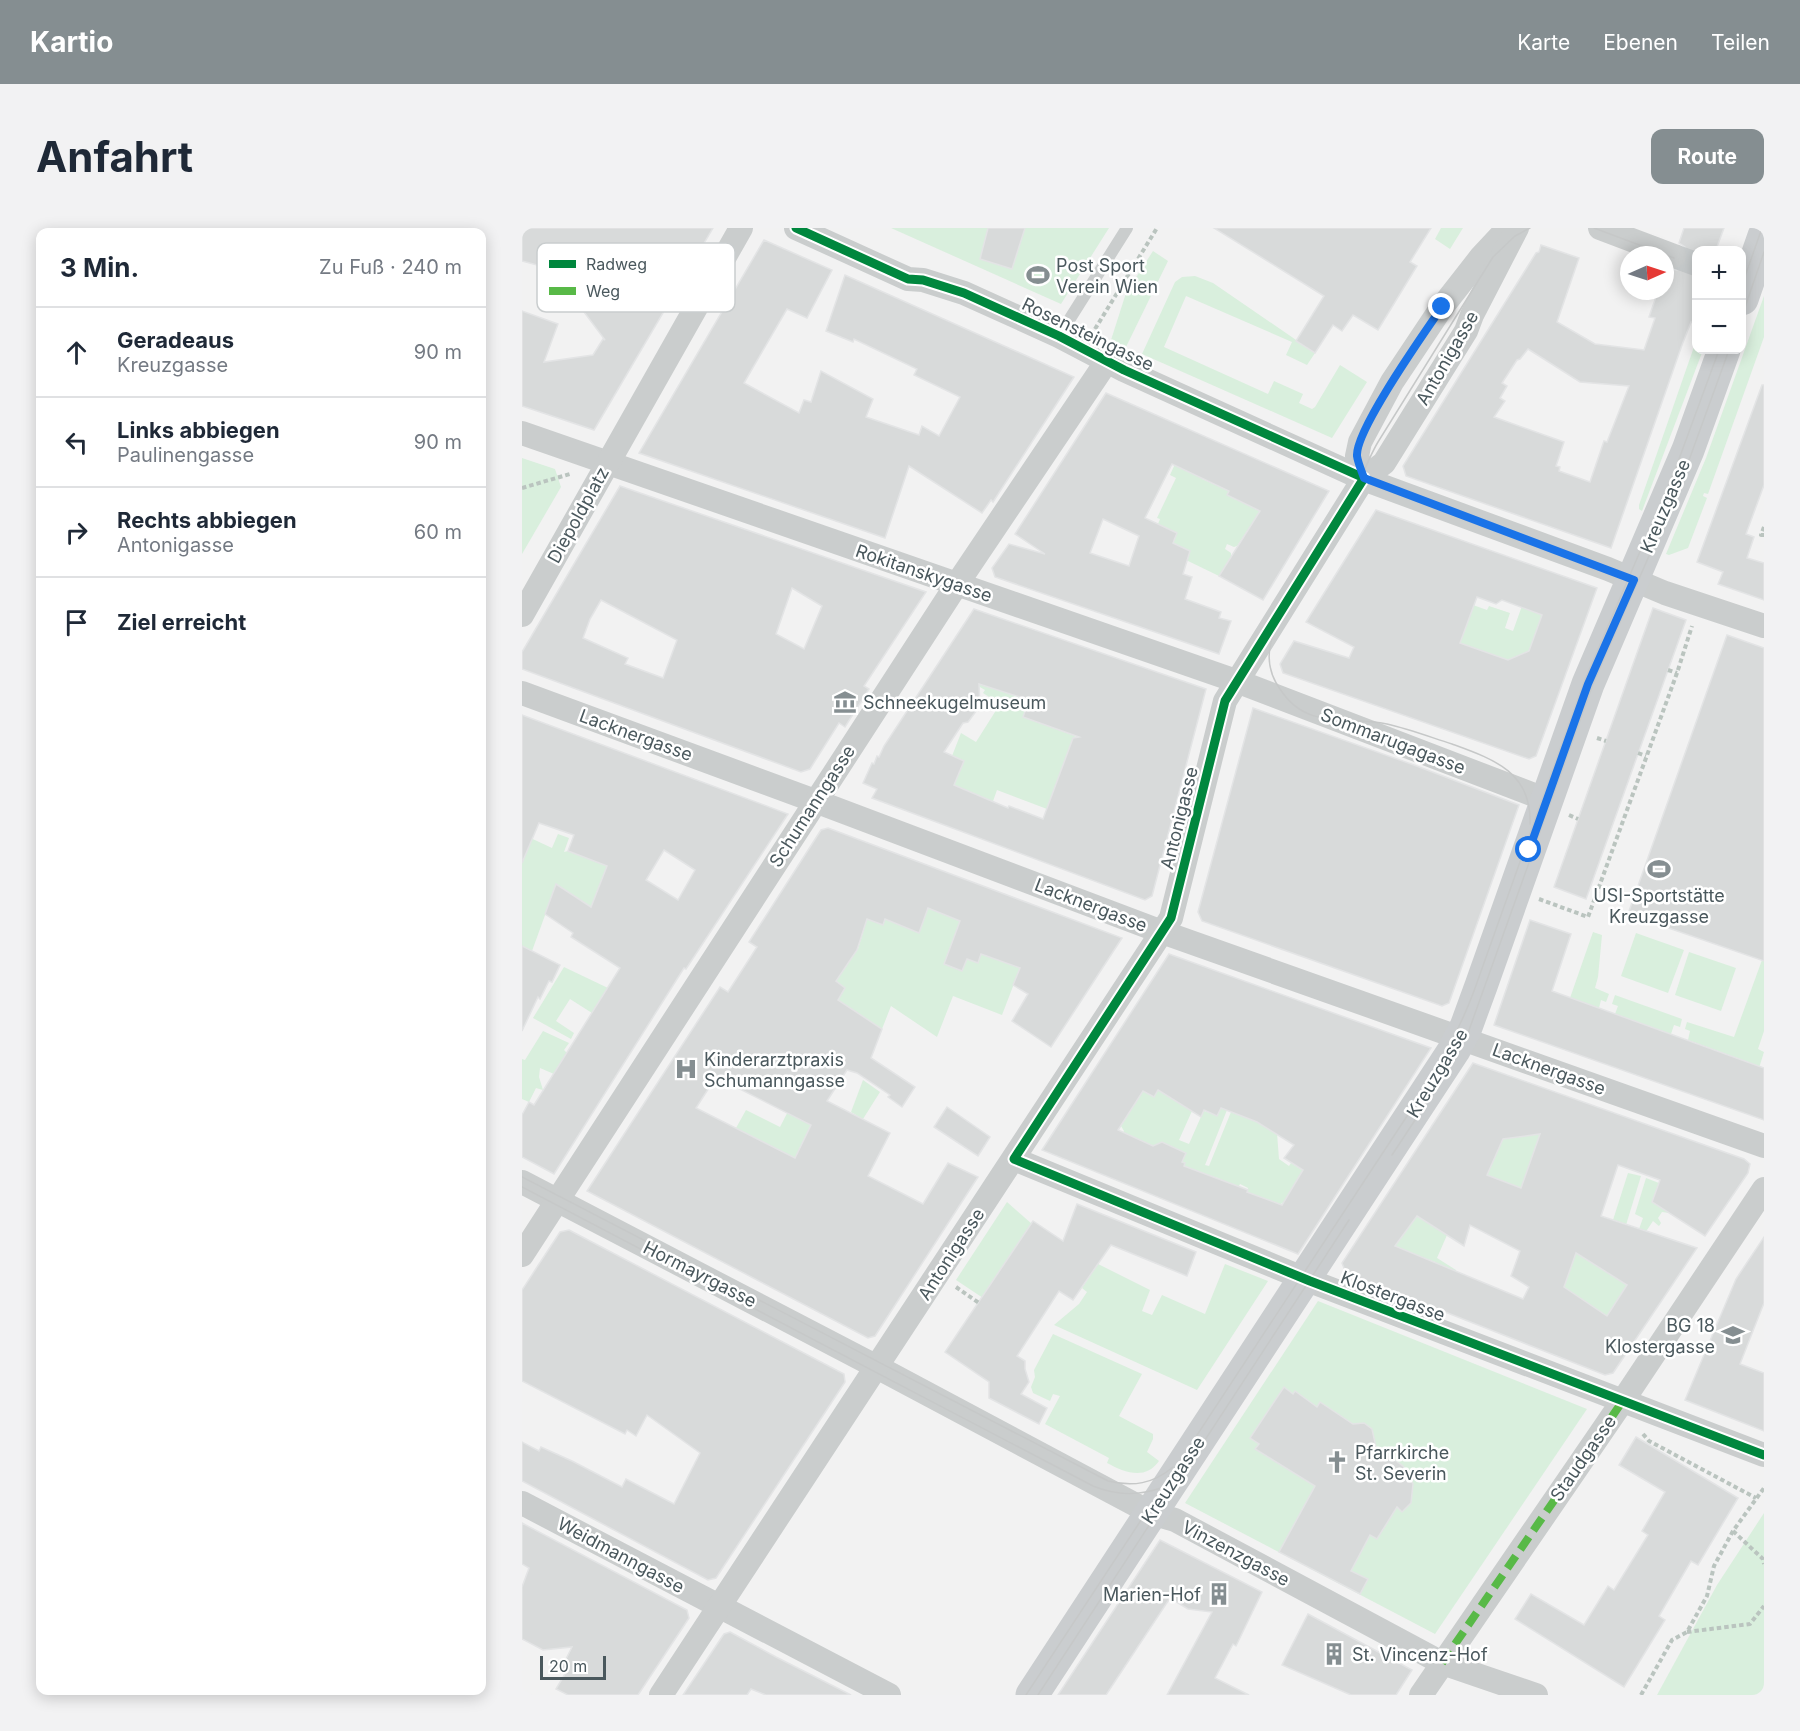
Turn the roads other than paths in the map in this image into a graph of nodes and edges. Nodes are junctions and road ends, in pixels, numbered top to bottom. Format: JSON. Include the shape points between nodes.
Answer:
{"nodes":[{"id":1,"x":741,"y":228,"type":"edge"},
{"id":2,"x":796,"y":228,"type":"edge"},
{"id":3,"x":1127,"y":228,"type":"edge"},
{"id":4,"x":1508,"y":228,"type":"edge"},
{"id":5,"x":1517,"y":228,"type":"edge"},
{"id":6,"x":1600,"y":228,"type":"edge"},
{"id":7,"x":1764,"y":236,"type":"edge"},
{"id":8,"x":733,"y":243,"type":"edge"},
{"id":9,"x":1648,"y":246,"type":"tunnel mouth"},
{"id":10,"x":1746,"y":281,"type":"edge"},
{"id":11,"x":694,"y":312,"type":"edge"},
{"id":12,"x":1059,"y":336,"type":"junction"},
{"id":13,"x":1723,"y":354,"type":"edge"},
{"id":14,"x":1107,"y":361,"type":"junction"},
{"id":15,"x":522,"y":433,"type":"edge"},
{"id":16,"x":610,"y":463,"type":"junction"},
{"id":17,"x":1364,"y":478,"type":"junction"},
{"id":18,"x":1634,"y":580,"type":"junction"},
{"id":19,"x":957,"y":584,"type":"junction"},
{"id":20,"x":522,"y":615,"type":"edge"},
{"id":21,"x":1764,"y":626,"type":"edge"},
{"id":22,"x":1239,"y":682,"type":"junction"},
{"id":23,"x":522,"y":693,"type":"edge"},
{"id":24,"x":815,"y":801,"type":"junction"},
{"id":25,"x":1558,"y":808,"type":"junction"},
{"id":26,"x":1162,"y":932,"type":"junction"},
{"id":27,"x":1461,"y":1037,"type":"junction"},
{"id":28,"x":1764,"y":1146,"type":"edge"},
{"id":29,"x":1014,"y":1159,"type":"junction"},
{"id":30,"x":522,"y":1182,"type":"edge"},
{"id":31,"x":1764,"y":1189,"type":"edge"},
{"id":32,"x":558,"y":1200,"type":"junction"},
{"id":33,"x":522,"y":1255,"type":"edge"},
{"id":34,"x":1305,"y":1279,"type":"junction"},
{"id":35,"x":877,"y":1367,"type":"junction"},
{"id":36,"x":1622,"y":1402,"type":"junction"},
{"id":37,"x":1764,"y":1455,"type":"edge"},
{"id":38,"x":522,"y":1503,"type":"edge"},
{"id":39,"x":1151,"y":1513,"type":"junction"},
{"id":40,"x":719,"y":1607,"type":"junction"},
{"id":41,"x":1442,"y":1663,"type":"junction"},
{"id":42,"x":661,"y":1695,"type":"edge"},
{"id":43,"x":889,"y":1695,"type":"edge"},
{"id":44,"x":1032,"y":1695,"type":"edge"},
{"id":45,"x":1421,"y":1695,"type":"edge"},
{"id":46,"x":1536,"y":1695,"type":"edge"}],
"edges":[{"from":1,"to":8,"type":"street"},
{"from":2,"to":12,"type":"street","name":"Rosensteingasse","via":[[908,279],[963,293]]},
{"from":3,"to":12,"type":"lane"},
{"from":4,"to":17,"type":"street","name":"Antonigasse","via":[[1442,307],[1392,382],[1360,442],[1357,456]]},
{"from":5,"to":17,"type":"street","name":"Antonigasse","via":[[1466,331],[1384,463]]},
{"from":6,"to":9,"type":"street"},
{"from":7,"to":10,"type":"street"},
{"from":11,"to":16,"type":"street"},
{"from":12,"to":14,"type":"street","name":"Rosensteingasse"},
{"from":13,"to":18,"type":"street","name":"Kreuzgasse"},
{"from":14,"to":17,"type":"street","name":"Rosensteingasse"},
{"from":14,"to":19,"type":"street","name":"Schumanngasse"},
{"from":15,"to":16,"type":"street","name":"Diepoldplatz"},
{"from":16,"to":19,"type":"street","name":"Rokitanskygasse"},
{"from":16,"to":20,"type":"street","name":"Diepoldplatz"},
{"from":17,"to":18,"type":"street","name":"Rosensteingasse"},
{"from":17,"to":22,"type":"street","name":"Antonigasse"},
{"from":18,"to":21,"type":"street","name":"Rosensteingasse"},
{"from":18,"to":25,"type":"street","name":"Kreuzgasse","via":[[1588,684]]},
{"from":19,"to":22,"type":"street","name":"Rokitanskygasse"},
{"from":19,"to":24,"type":"street","name":"Schumanngasse"},
{"from":22,"to":25,"type":"street","name":"Sommarugagasse"},
{"from":22,"to":26,"type":"street","name":"Antonigasse","via":[[1225,701],[1171,918]]},
{"from":23,"to":24,"type":"street","name":"Lacknergasse"},
{"from":24,"to":26,"type":"street","name":"Lacknergasse"},
{"from":24,"to":32,"type":"street","name":"Schumanngasse"},
{"from":25,"to":27,"type":"street","name":"Kreuzgasse"},
{"from":26,"to":27,"type":"street","name":"Lacknergasse"},
{"from":26,"to":29,"type":"street","name":"Antonigasse"},
{"from":27,"to":28,"type":"street","name":"Lacknergasse"},
{"from":27,"to":34,"type":"street","name":"Kreuzgasse"},
{"from":29,"to":34,"type":"street","name":"Klostergasse"},
{"from":29,"to":35,"type":"street","name":"Antonigasse"},
{"from":30,"to":32,"type":"street","name":"Hormayrgasse"},
{"from":31,"to":36,"type":"street","name":"Staudgasse"},
{"from":32,"to":33,"type":"street","name":"Schumanngasse"},
{"from":32,"to":35,"type":"street","name":"Hormayrgasse"},
{"from":34,"to":36,"type":"street","name":"Klostergasse"},
{"from":34,"to":39,"type":"street","name":"Kreuzgasse"},
{"from":35,"to":39,"type":"street","name":"Vinzenzgasse"},
{"from":35,"to":40,"type":"street","name":"Antonigasse"},
{"from":36,"to":37,"type":"street","name":"Klostergasse"},
{"from":36,"to":41,"type":"street","name":"Staudgasse"},
{"from":38,"to":40,"type":"street","name":"Weidmanngasse"},
{"from":39,"to":41,"type":"street","name":"Vinzenzgasse","via":[[1175,1520]]},
{"from":39,"to":44,"type":"street","name":"Kreuzgasse"},
{"from":40,"to":42,"type":"street","name":"Antonigasse"},
{"from":40,"to":43,"type":"street","name":"Weidmanngasse"},
{"from":41,"to":45,"type":"street","name":"Staudgasse"},
{"from":41,"to":46,"type":"street","name":"Vinzenzgasse"}]}
